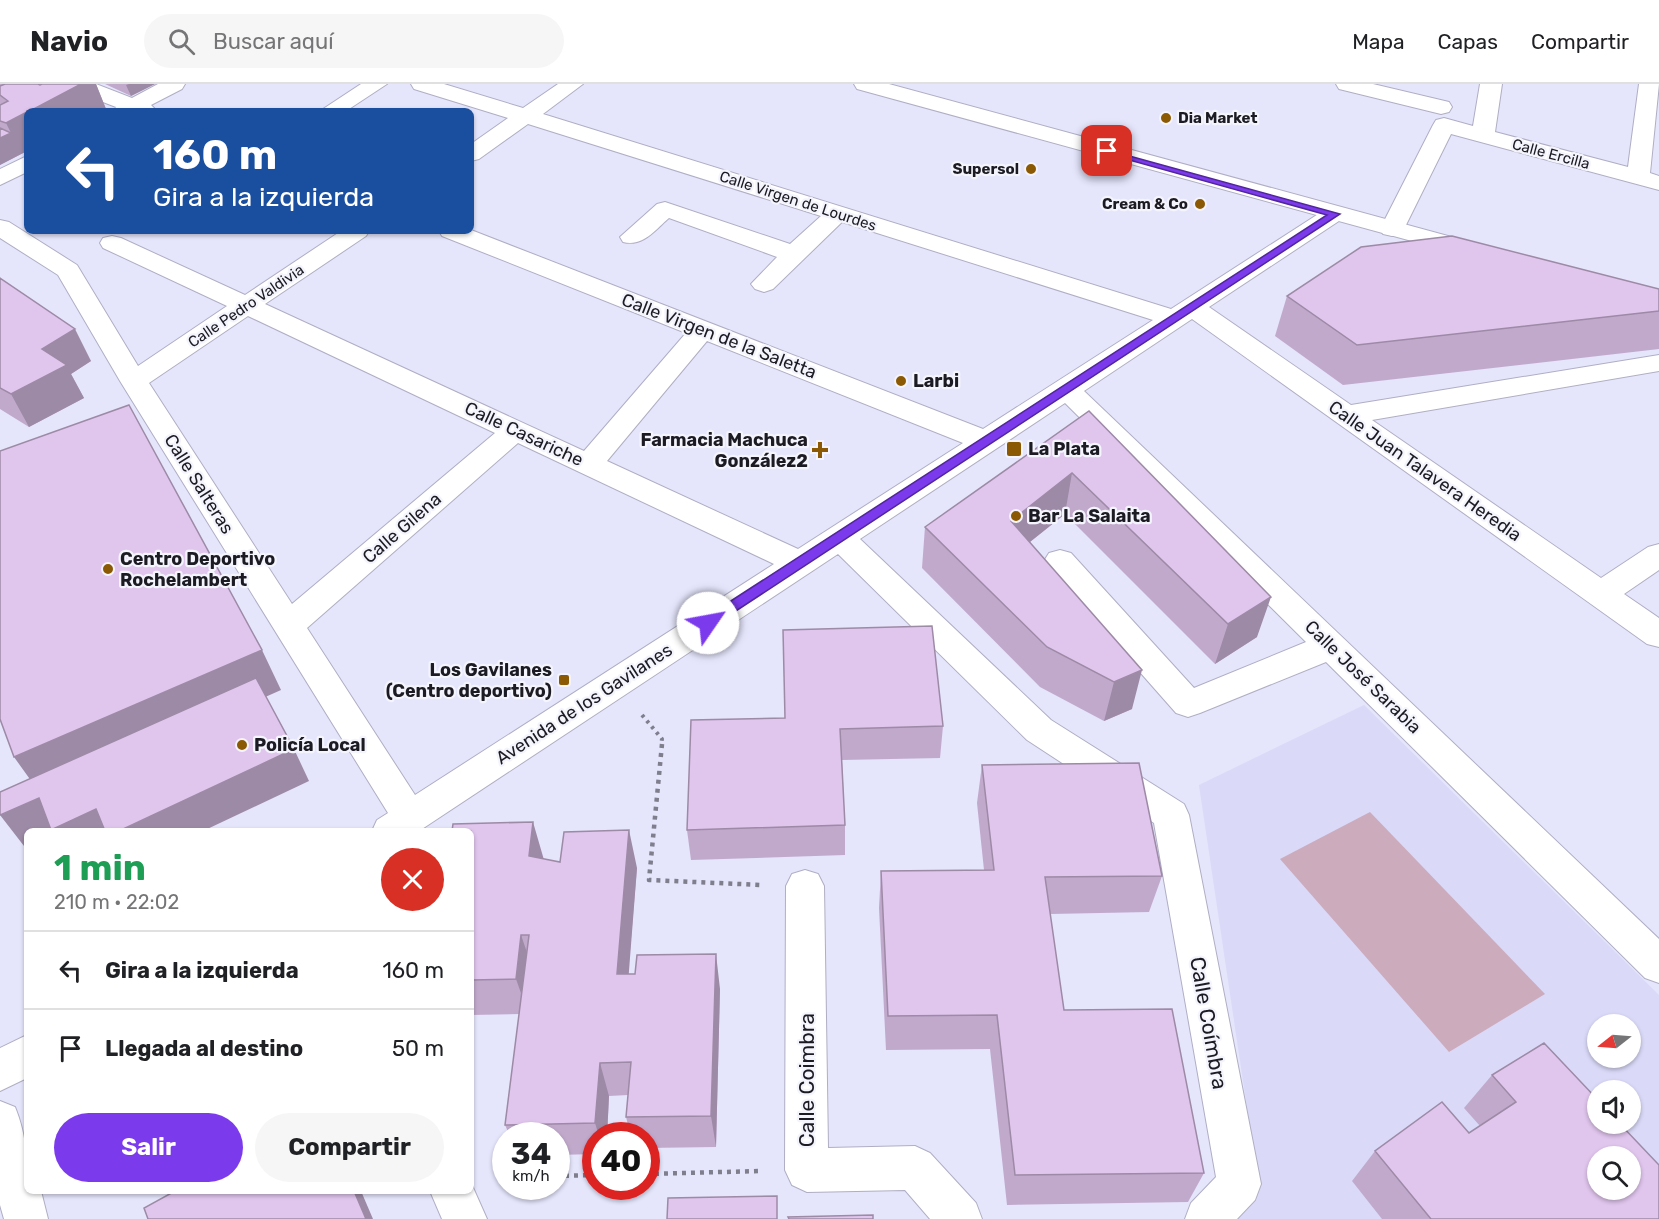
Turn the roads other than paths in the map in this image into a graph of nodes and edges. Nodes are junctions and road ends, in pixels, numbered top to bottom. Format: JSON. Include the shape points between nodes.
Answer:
{"nodes":[{"id":1,"x":77,"y":84,"type":"edge"},
{"id":2,"x":174,"y":84,"type":"edge"},
{"id":3,"x":376,"y":84,"type":"edge"},
{"id":4,"x":422,"y":84,"type":"edge"},
{"id":5,"x":572,"y":84,"type":"edge"},
{"id":6,"x":866,"y":84,"type":"edge"},
{"id":7,"x":1347,"y":84,"type":"edge"},
{"id":8,"x":1422,"y":84,"type":"edge"},
{"id":9,"x":1491,"y":84,"type":"edge"},
{"id":10,"x":1650,"y":84,"type":"edge"},
{"id":11,"x":132,"y":108,"type":"edge"},
{"id":12,"x":136,"y":108,"type":"edge"},
{"id":13,"x":336,"y":108,"type":"edge"},
{"id":14,"x":528,"y":115,"type":"junction"},
{"id":15,"x":1447,"y":120,"type":"junction"},
{"id":16,"x":1483,"y":136,"type":"junction"},
{"id":17,"x":474,"y":152,"type":"edge"},
{"id":18,"x":24,"y":166,"type":"edge"},
{"id":19,"x":0,"y":178,"type":"edge"},
{"id":20,"x":1649,"y":180,"type":"edge"},
{"id":21,"x":837,"y":214,"type":"junction"},
{"id":22,"x":1335,"y":214,"type":"junction"},
{"id":23,"x":0,"y":227,"type":"edge"},
{"id":24,"x":1392,"y":229,"type":"junction"},
{"id":25,"x":24,"y":233,"type":"edge"},
{"id":26,"x":27,"y":234,"type":"edge"},
{"id":27,"x":353,"y":234,"type":"edge"},
{"id":28,"x":459,"y":234,"type":"edge"},
{"id":29,"x":632,"y":237,"type":"dead end"},
{"id":30,"x":98,"y":252,"type":"edge"},
{"id":31,"x":794,"y":254,"type":"junction"},
{"id":32,"x":1497,"y":257,"type":"edge"},
{"id":33,"x":765,"y":284,"type":"dead end"},
{"id":34,"x":247,"y":305,"type":"junction"},
{"id":35,"x":1183,"y":313,"type":"junction"},
{"id":36,"x":702,"y":330,"type":"junction"},
{"id":37,"x":1659,"y":363,"type":"edge"},
{"id":38,"x":134,"y":381,"type":"junction"},
{"id":39,"x":1066,"y":389,"type":"junction"},
{"id":40,"x":1346,"y":415,"type":"junction"},
{"id":41,"x":516,"y":430,"type":"junction"},
{"id":42,"x":986,"y":441,"type":"junction"},
{"id":43,"x":589,"y":464,"type":"junction"},
{"id":44,"x":840,"y":538,"type":"junction"},
{"id":45,"x":1659,"y":555,"type":"edge"},
{"id":46,"x":1060,"y":561,"type":"dead end"},
{"id":47,"x":800,"y":563,"type":"junction"},
{"id":48,"x":1601,"y":594,"type":"junction"},
{"id":49,"x":288,"y":626,"type":"junction"},
{"id":50,"x":1659,"y":635,"type":"edge"},
{"id":51,"x":1331,"y":646,"type":"junction"},
{"id":52,"x":400,"y":824,"type":"edge"},
{"id":53,"x":805,"y":886,"type":"road end"},
{"id":54,"x":1659,"y":965,"type":"edge"},
{"id":55,"x":24,"y":1057,"type":"edge"},
{"id":56,"x":0,"y":1071,"type":"edge"},
{"id":57,"x":0,"y":1122,"type":"edge"},
{"id":58,"x":453,"y":1194,"type":"edge"},
{"id":59,"x":26,"y":1219,"type":"edge"},
{"id":60,"x":465,"y":1219,"type":"edge"},
{"id":61,"x":960,"y":1219,"type":"edge"},
{"id":62,"x":1206,"y":1219,"type":"edge"}],
"edges":[{"from":1,"to":11,"type":"street"},
{"from":2,"to":12,"type":"street"},
{"from":3,"to":13,"type":"street"},
{"from":4,"to":14,"type":"street","name":"Calle Virgen de Lourdes"},
{"from":5,"to":14,"type":"street"},
{"from":6,"to":22,"type":"street"},
{"from":7,"to":15,"type":"street","name":"Calle Ercilla"},
{"from":8,"to":15,"type":"street"},
{"from":9,"to":16,"type":"street"},
{"from":10,"to":20,"type":"street"},
{"from":14,"to":17,"type":"street"},
{"from":14,"to":21,"type":"street","name":"Calle Virgen de Lourdes"},
{"from":15,"to":16,"type":"street","name":"Calle Ercilla"},
{"from":15,"to":24,"type":"street"},
{"from":16,"to":20,"type":"street","name":"Calle Ercilla"},
{"from":18,"to":19,"type":"street"},
{"from":21,"to":31,"type":"street"},
{"from":21,"to":35,"type":"street","name":"Calle Virgen de Lourdes"},
{"from":22,"to":24,"type":"street"},
{"from":22,"to":35,"type":"street","name":"Avenida de los Gavilanes"},
{"from":23,"to":25,"type":"street","name":"Calle Casariche"},
{"from":24,"to":32,"type":"street"},
{"from":26,"to":30,"type":"street","name":"Calle Casariche"},
{"from":27,"to":34,"type":"street","name":"Calle Pedro Valdivia"},
{"from":28,"to":36,"type":"street","name":"Calle Virgen de la Saletta"},
{"from":29,"to":31,"type":"street","via":[[665,209]]},
{"from":30,"to":34,"type":"street","name":"Calle Casariche"},
{"from":30,"to":38,"type":"street","name":"Calle Salteras"},
{"from":31,"to":33,"type":"street"},
{"from":34,"to":38,"type":"street","name":"Calle Pedro Valdivia"},
{"from":34,"to":41,"type":"street","name":"Calle Casariche"},
{"from":35,"to":39,"type":"street","name":"Avenida de los Gavilanes"},
{"from":35,"to":40,"type":"street","name":"Calle Juan Talavera Heredia"},
{"from":36,"to":42,"type":"street","name":"Calle Virgen de la Saletta"},
{"from":36,"to":43,"type":"street"},
{"from":37,"to":40,"type":"street"},
{"from":38,"to":49,"type":"street","name":"Calle Salteras"},
{"from":39,"to":42,"type":"street","name":"Avenida de los Gavilanes"},
{"from":39,"to":51,"type":"street","name":"Calle José Sarabia"},
{"from":40,"to":48,"type":"street","name":"Calle Juan Talavera Heredia"},
{"from":41,"to":43,"type":"street","name":"Calle Casariche"},
{"from":41,"to":49,"type":"street","name":"Calle Gilena"},
{"from":42,"to":44,"type":"street","name":"Avenida de los Gavilanes"},
{"from":43,"to":47,"type":"street","name":"Calle Casariche"},
{"from":44,"to":47,"type":"street","name":"Avenida de los Gavilanes"},
{"from":44,"to":62,"type":"street","name":"Calle Coímbra","via":[[1039,730],[1171,815],[1239,1184]]},
{"from":45,"to":48,"type":"street"},
{"from":46,"to":51,"type":"street","via":[[1188,704]]},
{"from":47,"to":52,"type":"street","name":"Avenida de los Gavilanes"},
{"from":48,"to":50,"type":"street","name":"Calle Juan Talavera Heredia"},
{"from":49,"to":52,"type":"street","name":"Calle Salteras"},
{"from":51,"to":54,"type":"street","name":"Calle José Sarabia"},
{"from":53,"to":61,"type":"street","name":"Calle Coimbra","via":[[807,1170],[915,1168]]},
{"from":55,"to":56,"type":"street"},
{"from":57,"to":59,"type":"street"},
{"from":58,"to":60,"type":"street"}]}
